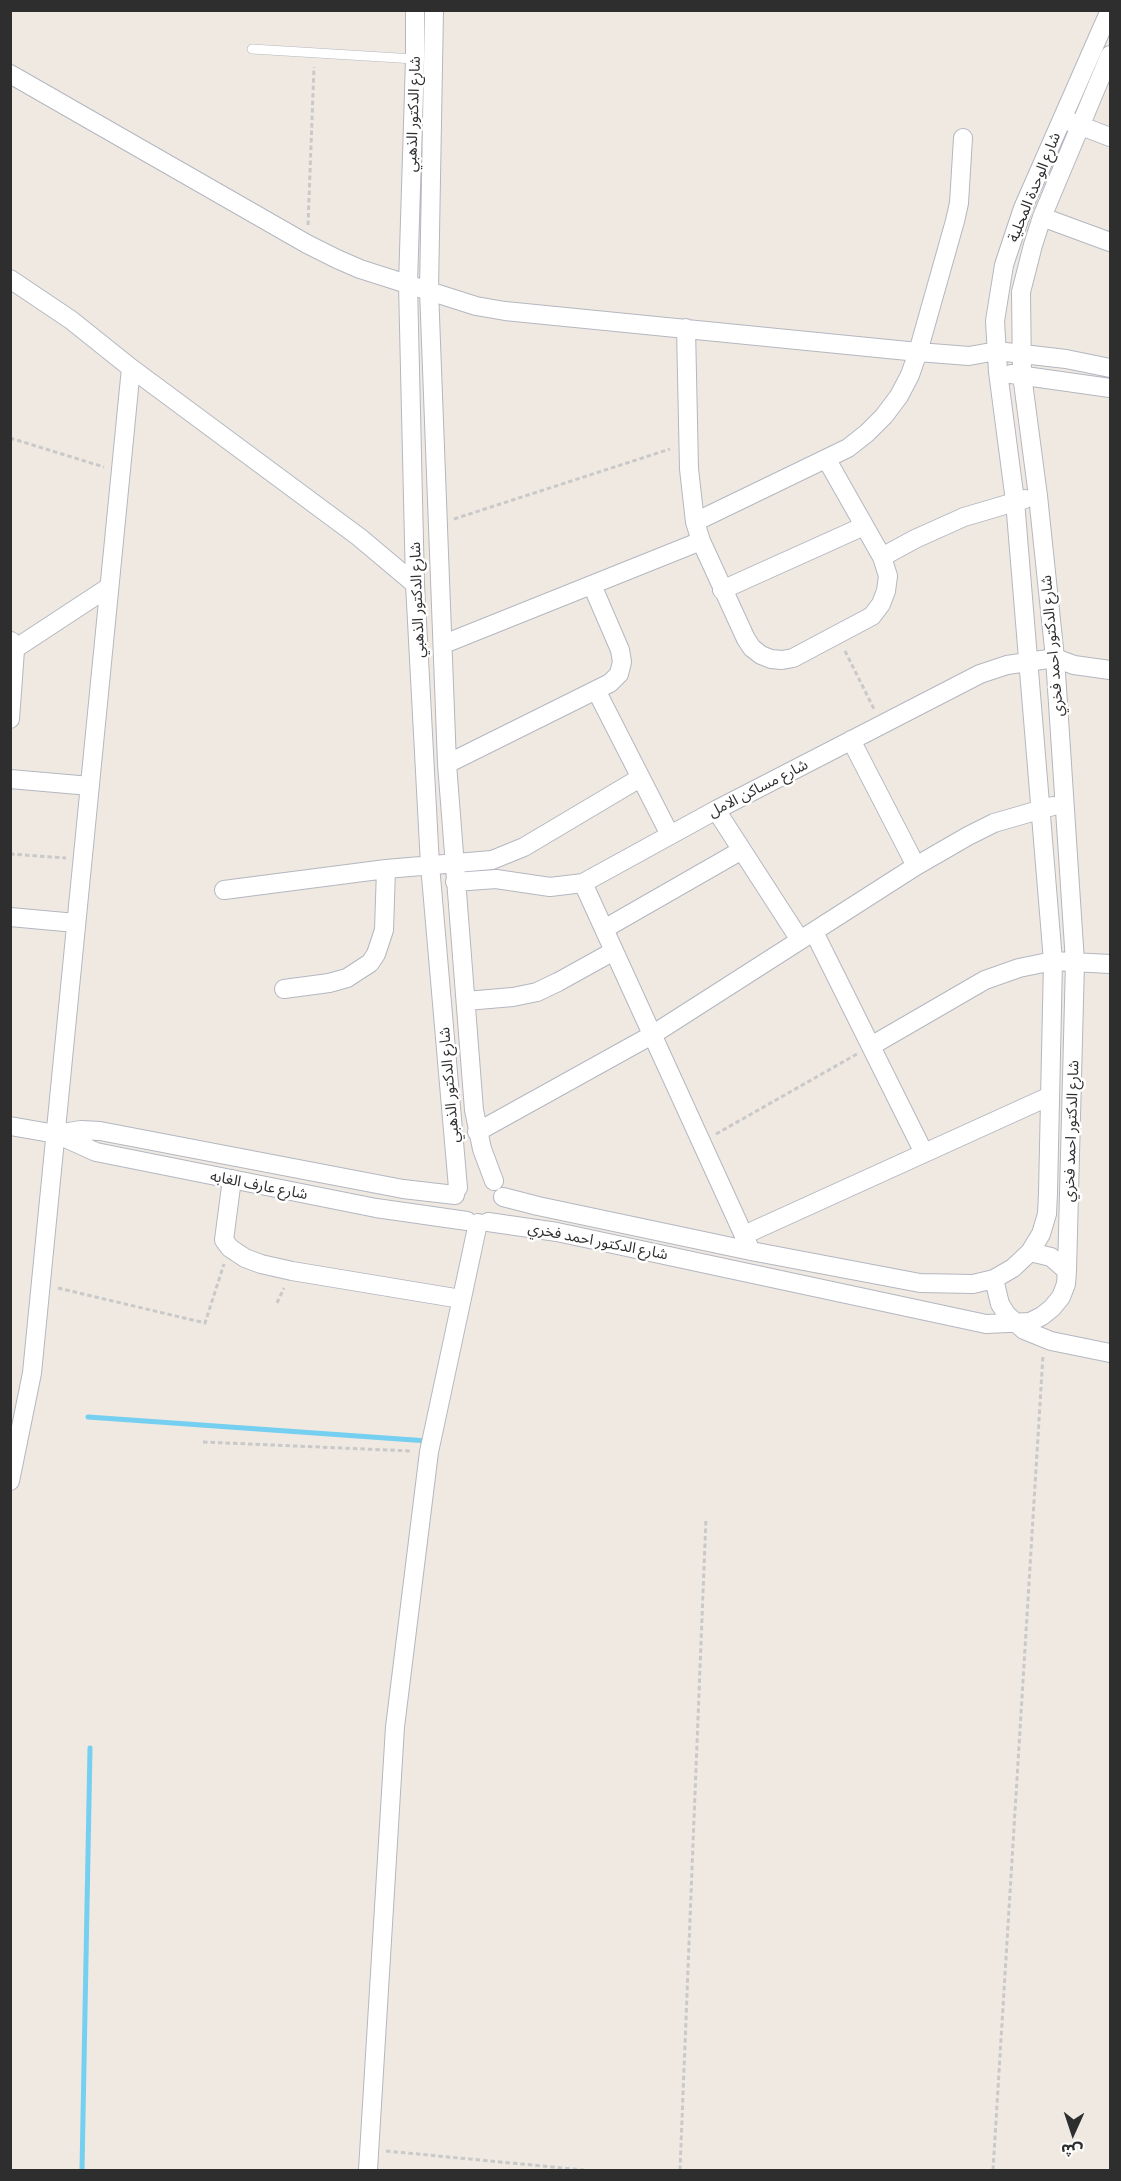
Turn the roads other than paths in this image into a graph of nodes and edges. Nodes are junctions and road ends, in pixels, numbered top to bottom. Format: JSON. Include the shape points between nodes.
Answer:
{"nodes":[{"id":1,"x":415,"y":10,"type":"edge"},
{"id":2,"x":434,"y":10,"type":"edge"},
{"id":3,"x":1110,"y":10,"type":"edge"},
{"id":4,"x":252,"y":49,"type":"dead end"},
{"id":5,"x":1110,"y":55,"type":"edge"},
{"id":6,"x":415,"y":59,"type":"junction"},
{"id":7,"x":10,"y":74,"type":"edge"},
{"id":8,"x":1061,"y":119,"type":"junction"},
{"id":9,"x":1080,"y":125,"type":"junction"},
{"id":10,"x":1110,"y":137,"type":"edge"},
{"id":11,"x":963,"y":138,"type":"dead end"},
{"id":12,"x":1042,"y":217,"type":"junction"},
{"id":13,"x":1110,"y":242,"type":"edge"},
{"id":14,"x":10,"y":279,"type":"edge"},
{"id":15,"x":408,"y":284,"type":"junction"},
{"id":16,"x":429,"y":290,"type":"junction"},
{"id":17,"x":686,"y":328,"type":"junction"},
{"id":18,"x":997,"y":351,"type":"junction"},
{"id":19,"x":918,"y":352,"type":"junction"},
{"id":20,"x":1021,"y":355,"type":"junction"},
{"id":21,"x":969,"y":356,"type":"junction"},
{"id":22,"x":131,"y":368,"type":"junction"},
{"id":23,"x":1110,"y":368,"type":"edge"},
{"id":24,"x":998,"y":372,"type":"junction"},
{"id":25,"x":1022,"y":375,"type":"junction"},
{"id":26,"x":1110,"y":388,"type":"edge"},
{"id":27,"x":827,"y":460,"type":"junction"},
{"id":28,"x":1038,"y":496,"type":"junction"},
{"id":29,"x":1015,"y":501,"type":"junction"},
{"id":30,"x":695,"y":522,"type":"junction"},
{"id":31,"x":864,"y":525,"type":"junction"},
{"id":32,"x":701,"y":541,"type":"junction"},
{"id":33,"x":882,"y":557,"type":"junction"},
{"id":34,"x":415,"y":584,"type":"junction"},
{"id":35,"x":592,"y":585,"type":"junction"},
{"id":36,"x":109,"y":587,"type":"junction"},
{"id":37,"x":722,"y":590,"type":"junction"},
{"id":38,"x":444,"y":644,"type":"junction"},
{"id":39,"x":12,"y":647,"type":"edge"},
{"id":40,"x":1055,"y":658,"type":"junction"},
{"id":41,"x":1028,"y":662,"type":"junction"},
{"id":42,"x":1110,"y":670,"type":"edge"},
{"id":43,"x":596,"y":690,"type":"junction"},
{"id":44,"x":10,"y":719,"type":"edge"},
{"id":45,"x":850,"y":740,"type":"junction"},
{"id":46,"x":447,"y":764,"type":"junction"},
{"id":47,"x":640,"y":778,"type":"junction"},
{"id":48,"x":10,"y":779,"type":"edge"},
{"id":49,"x":90,"y":786,"type":"junction"},
{"id":50,"x":1063,"y":804,"type":"junction"},
{"id":51,"x":1041,"y":809,"type":"junction"},
{"id":52,"x":716,"y":810,"type":"junction"},
{"id":53,"x":670,"y":835,"type":"junction"},
{"id":54,"x":742,"y":850,"type":"junction"},
{"id":55,"x":454,"y":863,"type":"junction"},
{"id":56,"x":430,"y":865,"type":"junction"},
{"id":57,"x":916,"y":866,"type":"junction"},
{"id":58,"x":386,"y":869,"type":"junction"},
{"id":59,"x":455,"y":882,"type":"junction"},
{"id":60,"x":583,"y":883,"type":"junction"},
{"id":61,"x":224,"y":890,"type":"dead end"},
{"id":62,"x":10,"y":917,"type":"edge"},
{"id":63,"x":76,"y":923,"type":"junction"},
{"id":64,"x":604,"y":929,"type":"junction"},
{"id":65,"x":807,"y":936,"type":"junction"},
{"id":66,"x":614,"y":951,"type":"junction"},
{"id":67,"x":1053,"y":961,"type":"junction"},
{"id":68,"x":1075,"y":962,"type":"junction"},
{"id":69,"x":1110,"y":964,"type":"edge"},
{"id":70,"x":284,"y":989,"type":"dead end"},
{"id":71,"x":466,"y":1001,"type":"junction"},
{"id":72,"x":652,"y":1035,"type":"junction"},
{"id":73,"x":871,"y":1046,"type":"junction"},
{"id":74,"x":1050,"y":1096,"type":"junction"},
{"id":75,"x":10,"y":1126,"type":"edge"},
{"id":76,"x":477,"y":1132,"type":"junction"},
{"id":77,"x":56,"y":1134,"type":"junction"},
{"id":78,"x":924,"y":1153,"type":"junction"},
{"id":79,"x":232,"y":1179,"type":"junction"},
{"id":80,"x":499,"y":1189,"type":"junction"},
{"id":81,"x":456,"y":1191,"type":"junction"},
{"id":82,"x":478,"y":1222,"type":"junction"},
{"id":83,"x":747,"y":1243,"type":"junction"},
{"id":84,"x":1030,"y":1252,"type":"junction"},
{"id":85,"x":1067,"y":1270,"type":"junction"},
{"id":86,"x":994,"y":1279,"type":"junction"},
{"id":87,"x":461,"y":1299,"type":"junction"},
{"id":88,"x":1016,"y":1324,"type":"junction"},
{"id":89,"x":1110,"y":1353,"type":"edge"},
{"id":90,"x":14,"y":1450,"type":"edge"},
{"id":91,"x":10,"y":1481,"type":"edge"},
{"id":92,"x":368,"y":2170,"type":"edge"}],
"edges":[{"from":1,"to":6,"type":"street","name":"شارع الدكتور الذهبي"},
{"from":2,"to":16,"type":"street","name":"شارع الدكتور الذهبي"},
{"from":3,"to":8,"type":"street","name":"شارع الوحدة المحلية"},
{"from":4,"to":6,"type":"lane"},
{"from":5,"to":9,"type":"street","name":"شارع الوحدة المحلية"},
{"from":6,"to":15,"type":"street","name":"شارع الدكتور الذهبي"},
{"from":7,"to":15,"type":"street","via":[[308,244],[360,269]]},
{"from":8,"to":9,"type":"street"},
{"from":8,"to":18,"type":"street","name":"شارع الوحدة المحلية","via":[[1023,208],[1004,265],[995,321]]},
{"from":9,"to":10,"type":"street"},
{"from":9,"to":12,"type":"street","name":"شارع الوحدة المحلية"},
{"from":11,"to":19,"type":"street","via":[[959,203]]},
{"from":12,"to":13,"type":"street"},
{"from":12,"to":20,"type":"street","name":"شارع الوحدة المحلية","via":[[1021,292]]},
{"from":14,"to":22,"type":"street","via":[[71,320]]},
{"from":15,"to":16,"type":"street"},
{"from":15,"to":34,"type":"street","name":"شارع الدكتور الذهبي"},
{"from":16,"to":17,"type":"street","via":[[505,311]]},
{"from":16,"to":38,"type":"street","name":"شارع الدكتور الذهبي"},
{"from":17,"to":19,"type":"street"},
{"from":17,"to":30,"type":"street","via":[[689,470]]},
{"from":18,"to":20,"type":"street"},
{"from":18,"to":21,"type":"street"},
{"from":18,"to":24,"type":"street","name":"شارع الوحدة المحلية"},
{"from":19,"to":21,"type":"street"},
{"from":19,"to":27,"type":"street","via":[[910,375],[884,416],[848,448]]},
{"from":20,"to":23,"type":"street"},
{"from":20,"to":25,"type":"street","name":"شارع الوحدة المحلية"},
{"from":21,"to":24,"type":"street"},
{"from":22,"to":34,"type":"street","via":[[359,537]]},
{"from":22,"to":36,"type":"street"},
{"from":24,"to":25,"type":"street"},
{"from":24,"to":29,"type":"street","name":"شارع الدكتور احمد فخري"},
{"from":25,"to":26,"type":"street"},
{"from":25,"to":28,"type":"street","name":"شارع الدكتور احمد فخري"},
{"from":27,"to":30,"type":"street"},
{"from":27,"to":31,"type":"street"},
{"from":28,"to":29,"type":"street"},
{"from":28,"to":40,"type":"street","name":"شارع الدكتور احمد فخري"},
{"from":29,"to":33,"type":"street","via":[[947,524]]},
{"from":29,"to":41,"type":"street","name":"شارع الدكتور احمد فخري"},
{"from":30,"to":32,"type":"street"},
{"from":31,"to":33,"type":"street"},
{"from":31,"to":37,"type":"street"},
{"from":32,"to":35,"type":"street"},
{"from":32,"to":37,"type":"street"},
{"from":33,"to":37,"type":"street","via":[[888,576],[886,591],[872,616],[793,658],[771,659],[752,648]]},
{"from":34,"to":56,"type":"street","name":"شارع الدكتور الذهبي"},
{"from":35,"to":38,"type":"street"},
{"from":35,"to":43,"type":"street","via":[[622,662],[619,674]]},
{"from":36,"to":39,"type":"street"},
{"from":36,"to":49,"type":"street"},
{"from":38,"to":46,"type":"street","name":"شارع الدكتور الذهبي"},
{"from":39,"to":44,"type":"street"},
{"from":40,"to":41,"type":"street","name":"شارع مساكن الامل"},
{"from":40,"to":42,"type":"street"},
{"from":40,"to":50,"type":"street","name":"شارع الدكتور احمد فخري"},
{"from":41,"to":45,"type":"street","name":"شارع مساكن الامل","via":[[980,674]]},
{"from":41,"to":51,"type":"street","name":"شارع الدكتور احمد فخري"},
{"from":43,"to":46,"type":"street"},
{"from":43,"to":47,"type":"street"},
{"from":45,"to":52,"type":"street","name":"شارع مساكن الامل"},
{"from":45,"to":57,"type":"street"},
{"from":46,"to":55,"type":"street","name":"شارع الدكتور الذهبي"},
{"from":47,"to":53,"type":"street"},
{"from":47,"to":55,"type":"street","via":[[508,855]]},
{"from":48,"to":49,"type":"street"},
{"from":49,"to":63,"type":"street"},
{"from":50,"to":51,"type":"street"},
{"from":50,"to":68,"type":"street","name":"شارع الدكتور احمد فخري"},
{"from":51,"to":57,"type":"street","via":[[994,824]]},
{"from":51,"to":67,"type":"street","name":"شارع الدكتور احمد فخري"},
{"from":52,"to":53,"type":"street","name":"شارع مساكن الامل"},
{"from":52,"to":54,"type":"street"},
{"from":53,"to":60,"type":"street","name":"شارع مساكن الامل"},
{"from":54,"to":64,"type":"street"},
{"from":54,"to":65,"type":"street"},
{"from":55,"to":56,"type":"street"},
{"from":55,"to":59,"type":"street","name":"شارع الدكتور الذهبي"},
{"from":56,"to":58,"type":"street"},
{"from":56,"to":81,"type":"street","name":"شارع الدكتور الذهبي"},
{"from":57,"to":65,"type":"street"},
{"from":58,"to":61,"type":"street"},
{"from":58,"to":70,"type":"street","via":[[384,930],[370,963],[338,981]]},
{"from":59,"to":60,"type":"street","name":"شارع مساكن الامل","via":[[496,879],[550,887]]},
{"from":59,"to":71,"type":"street","name":"شارع الدكتور الذهبي"},
{"from":60,"to":64,"type":"street"},
{"from":62,"to":63,"type":"street"},
{"from":63,"to":77,"type":"street"},
{"from":64,"to":66,"type":"street"},
{"from":65,"to":72,"type":"street"},
{"from":65,"to":73,"type":"street"},
{"from":66,"to":71,"type":"street","via":[[537,992]]},
{"from":66,"to":72,"type":"street"},
{"from":67,"to":68,"type":"street"},
{"from":67,"to":73,"type":"street","via":[[985,980]]},
{"from":67,"to":74,"type":"street","name":"شارع الدكتور احمد فخري"},
{"from":68,"to":69,"type":"street"},
{"from":68,"to":85,"type":"street","name":"شارع الدكتور احمد فخري"},
{"from":71,"to":76,"type":"street","name":"شارع الدكتور الذهبي"},
{"from":72,"to":76,"type":"street"},
{"from":72,"to":83,"type":"street"},
{"from":73,"to":78,"type":"street"},
{"from":74,"to":78,"type":"street"},
{"from":74,"to":84,"type":"street","name":"شارع الدكتور احمد فخري","via":[[1047,1214]]},
{"from":75,"to":77,"type":"street","name":"شارع عارف الغابه"},
{"from":76,"to":80,"type":"street","name":"شارع الدكتور الذهبي"},
{"from":77,"to":79,"type":"street","name":"شارع عارف الغابه","via":[[96,1152]]},
{"from":77,"to":81,"type":"street","name":"شارع عارف الغابه","via":[[100,1131],[403,1189]]},
{"from":77,"to":90,"type":"street","via":[[32,1373]]},
{"from":78,"to":83,"type":"street"},
{"from":79,"to":82,"type":"street","name":"شارع عارف الغابه","via":[[376,1208]]},
{"from":79,"to":87,"type":"street","via":[[224,1240],[245,1257],[292,1271]]},
{"from":80,"to":81,"type":"street","via":[[479,1175],[470,1177]]},
{"from":80,"to":82,"type":"street","via":[[502,1207],[497,1216]]},
{"from":80,"to":83,"type":"street","name":"شارع الدكتور احمد فخري","via":[[538,1206]]},
{"from":81,"to":82,"type":"street","via":[[455,1205],[460,1214]]},
{"from":82,"to":87,"type":"street"},
{"from":82,"to":88,"type":"street","name":"شارع الدكتور احمد فخري","via":[[513,1224],[579,1237],[986,1324]]},
{"from":83,"to":86,"type":"street","name":"شارع الدكتور احمد فخري","via":[[920,1283],[973,1284]]},
{"from":84,"to":85,"type":"street","via":[[1051,1257]]},
{"from":84,"to":86,"type":"street","name":"شارع الدكتور احمد فخري"},
{"from":85,"to":88,"type":"street","name":"شارع الدكتور احمد فخري","via":[[1063,1290],[1053,1308],[1030,1322]]},
{"from":86,"to":88,"type":"street","via":[[1000,1304]]},
{"from":87,"to":92,"type":"street","via":[[429,1452],[394,1727]]},
{"from":88,"to":89,"type":"street","via":[[1044,1339]]},
{"from":90,"to":91,"type":"street"}]}
